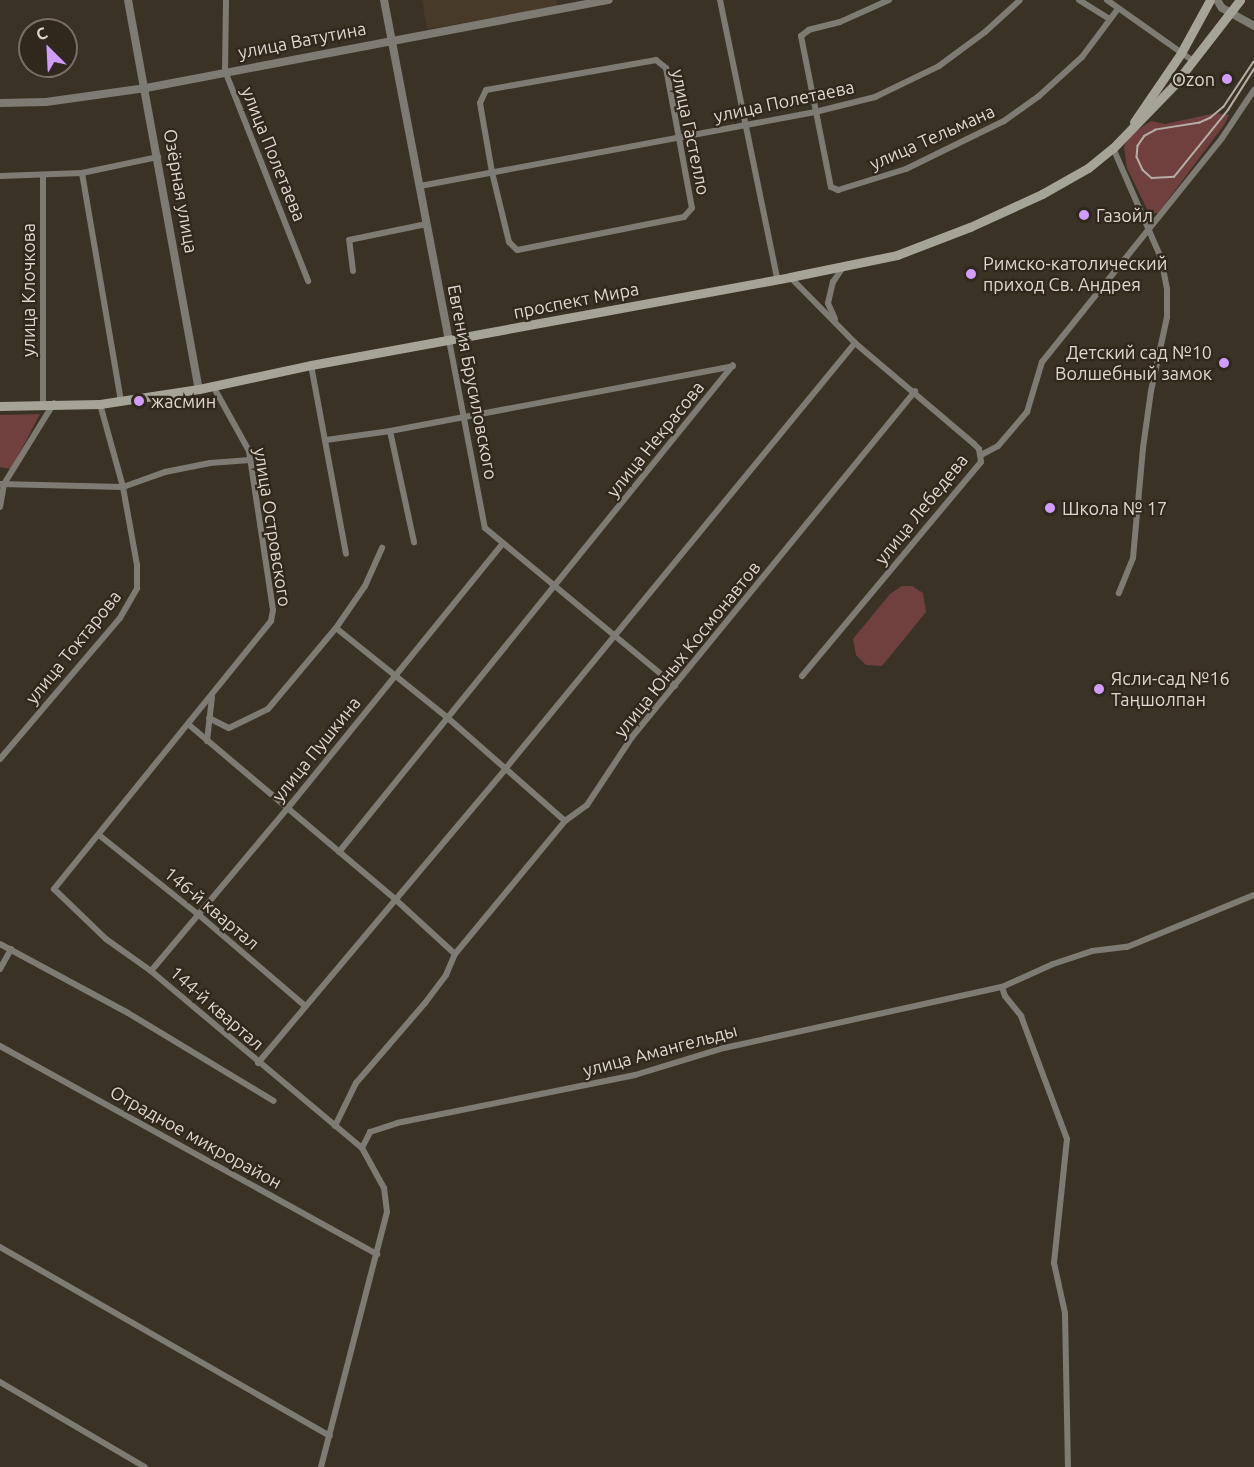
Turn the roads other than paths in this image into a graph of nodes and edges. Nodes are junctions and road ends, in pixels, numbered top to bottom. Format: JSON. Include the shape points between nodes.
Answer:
{"nodes":[{"id":1,"x":128,"y":0,"type":"edge"},
{"id":2,"x":226,"y":0,"type":"edge"},
{"id":3,"x":384,"y":0,"type":"edge"},
{"id":4,"x":609,"y":0,"type":"edge"},
{"id":5,"x":720,"y":0,"type":"edge"},
{"id":6,"x":889,"y":0,"type":"edge"},
{"id":7,"x":1020,"y":0,"type":"edge"},
{"id":8,"x":1079,"y":0,"type":"edge"},
{"id":9,"x":1107,"y":0,"type":"edge"},
{"id":10,"x":1210,"y":0,"type":"edge"},
{"id":11,"x":1217,"y":0,"type":"edge"},
{"id":12,"x":1240,"y":0,"type":"edge"},
{"id":13,"x":1117,"y":10,"type":"junction"},
{"id":14,"x":1230,"y":13,"type":"junction"},
{"id":15,"x":1110,"y":19,"type":"junction"},
{"id":16,"x":1254,"y":26,"type":"edge"},
{"id":17,"x":391,"y":40,"type":"junction"},
{"id":18,"x":1181,"y":53,"type":"junction"},
{"id":19,"x":1193,"y":61,"type":"junction"},
{"id":20,"x":225,"y":71,"type":"junction"},
{"id":21,"x":146,"y":88,"type":"junction"},
{"id":22,"x":1254,"y":90,"type":"edge"},
{"id":23,"x":0,"y":103,"type":"edge"},
{"id":24,"x":815,"y":112,"type":"junction"},
{"id":25,"x":748,"y":125,"type":"junction"},
{"id":26,"x":1128,"y":131,"type":"junction"},
{"id":27,"x":678,"y":137,"type":"junction"},
{"id":28,"x":1113,"y":148,"type":"junction"},
{"id":29,"x":158,"y":157,"type":"junction"},
{"id":30,"x":492,"y":172,"type":"junction"},
{"id":31,"x":82,"y":173,"type":"junction"},
{"id":32,"x":0,"y":176,"type":"edge"},
{"id":33,"x":43,"y":176,"type":"junction"},
{"id":34,"x":420,"y":186,"type":"junction"},
{"id":35,"x":426,"y":224,"type":"junction"},
{"id":36,"x":1148,"y":227,"type":"junction"},
{"id":37,"x":843,"y":267,"type":"junction"},
{"id":38,"x":353,"y":271,"type":"dead end"},
{"id":39,"x":790,"y":277,"type":"junction"},
{"id":40,"x":777,"y":278,"type":"junction"},
{"id":41,"x":308,"y":281,"type":"dead end"},
{"id":42,"x":836,"y":323,"type":"junction"},
{"id":43,"x":449,"y":340,"type":"junction"},
{"id":44,"x":855,"y":343,"type":"junction"},
{"id":45,"x":311,"y":365,"type":"junction"},
{"id":46,"x":213,"y":386,"type":"junction"},
{"id":47,"x":199,"y":389,"type":"junction"},
{"id":48,"x":915,"y":392,"type":"junction"},
{"id":49,"x":121,"y":400,"type":"junction"},
{"id":50,"x":54,"y":404,"type":"junction"},
{"id":51,"x":100,"y":404,"type":"junction"},
{"id":52,"x":43,"y":405,"type":"junction"},
{"id":53,"x":0,"y":406,"type":"edge"},
{"id":54,"x":464,"y":416,"type":"junction"},
{"id":55,"x":390,"y":431,"type":"junction"},
{"id":56,"x":326,"y":440,"type":"junction"},
{"id":57,"x":981,"y":455,"type":"junction"},
{"id":58,"x":250,"y":460,"type":"junction"},
{"id":59,"x":2,"y":484,"type":"edge"},
{"id":60,"x":123,"y":487,"type":"junction"},
{"id":61,"x":0,"y":507,"type":"edge"},
{"id":62,"x":414,"y":542,"type":"dead end"},
{"id":63,"x":502,"y":544,"type":"junction"},
{"id":64,"x":382,"y":548,"type":"dead end"},
{"id":65,"x":346,"y":554,"type":"dead end"},
{"id":66,"x":556,"y":587,"type":"junction"},
{"id":67,"x":1119,"y":592,"type":"dead end"},
{"id":68,"x":336,"y":628,"type":"junction"},
{"id":69,"x":614,"y":635,"type":"junction"},
{"id":70,"x":395,"y":676,"type":"junction"},
{"id":71,"x":802,"y":676,"type":"dead end"},
{"id":72,"x":675,"y":686,"type":"junction"},
{"id":73,"x":212,"y":694,"type":"junction"},
{"id":74,"x":209,"y":718,"type":"junction"},
{"id":75,"x":449,"y":719,"type":"junction"},
{"id":76,"x":188,"y":724,"type":"junction"},
{"id":77,"x":207,"y":741,"type":"junction"},
{"id":78,"x":0,"y":759,"type":"edge"},
{"id":79,"x":506,"y":768,"type":"junction"},
{"id":80,"x":287,"y":809,"type":"junction"},
{"id":81,"x":565,"y":821,"type":"junction"},
{"id":82,"x":99,"y":835,"type":"junction"},
{"id":83,"x":339,"y":852,"type":"junction"},
{"id":84,"x":54,"y":889,"type":"joint"},
{"id":85,"x":1254,"y":895,"type":"edge"},
{"id":86,"x":396,"y":900,"type":"junction"},
{"id":87,"x":199,"y":915,"type":"junction"},
{"id":88,"x":0,"y":944,"type":"edge"},
{"id":89,"x":11,"y":949,"type":"junction"},
{"id":90,"x":455,"y":954,"type":"junction"},
{"id":91,"x":0,"y":969,"type":"edge"},
{"id":92,"x":151,"y":971,"type":"junction"},
{"id":93,"x":1002,"y":987,"type":"junction"},
{"id":94,"x":305,"y":1006,"type":"junction"},
{"id":95,"x":0,"y":1046,"type":"edge"},
{"id":96,"x":258,"y":1063,"type":"junction"},
{"id":97,"x":274,"y":1101,"type":"dead end"},
{"id":98,"x":335,"y":1126,"type":"junction"},
{"id":99,"x":362,"y":1148,"type":"junction"},
{"id":100,"x":0,"y":1246,"type":"edge"},
{"id":101,"x":377,"y":1254,"type":"junction"},
{"id":102,"x":0,"y":1382,"type":"edge"},
{"id":103,"x":330,"y":1436,"type":"junction"},
{"id":104,"x":145,"y":1467,"type":"edge"},
{"id":105,"x":321,"y":1467,"type":"edge"},
{"id":106,"x":1068,"y":1467,"type":"edge"}],
"edges":[{"from":1,"to":21,"type":"street","name":"Озёрная улица"},
{"from":2,"to":20,"type":"street","name":"улица Полетаева"},
{"from":3,"to":17,"type":"street","name":"Евгения Брусиловского"},
{"from":4,"to":17,"type":"street","name":"улица Ватутина"},
{"from":5,"to":25,"type":"street"},
{"from":6,"to":24,"type":"street","name":"улица Тельмана","via":[[801,36]]},
{"from":7,"to":24,"type":"street","name":"улица Полетаева","via":[[986,32],[939,66],[875,97]]},
{"from":8,"to":15,"type":"street"},
{"from":9,"to":13,"type":"street"},
{"from":10,"to":18,"type":"main road","name":"проспект Мира"},
{"from":11,"to":14,"type":"street"},
{"from":12,"to":14,"type":"main road","name":"проспект Мира"},
{"from":13,"to":15,"type":"street","name":"улица Тельмана"},
{"from":13,"to":18,"type":"street"},
{"from":14,"to":16,"type":"street"},
{"from":14,"to":19,"type":"main road","name":"проспект Мира"},
{"from":15,"to":24,"type":"street","name":"улица Тельмана","via":[[1082,57],[1040,96],[1004,121],[906,168],[865,183],[838,190],[831,187]]},
{"from":17,"to":20,"type":"street","name":"улица Ватутина"},
{"from":17,"to":34,"type":"street","name":"Евгения Брусиловского"},
{"from":18,"to":19,"type":"street"},
{"from":18,"to":26,"type":"main road","name":"проспект Мира"},
{"from":19,"to":26,"type":"main road","name":"проспект Мира"},
{"from":20,"to":21,"type":"street","name":"улица Ватутина"},
{"from":20,"to":41,"type":"street","name":"улица Полетаева"},
{"from":21,"to":23,"type":"street","name":"улица Ватутина","via":[[46,102]]},
{"from":21,"to":29,"type":"street","name":"Озёрная улица"},
{"from":22,"to":36,"type":"street","via":[[1222,138]]},
{"from":24,"to":25,"type":"street","name":"улица Полетаева"},
{"from":25,"to":27,"type":"street","name":"улица Полетаева"},
{"from":25,"to":40,"type":"street"},
{"from":26,"to":28,"type":"main road","name":"проспект Мира"},
{"from":27,"to":30,"type":"street","name":"улица Полетаева"},
{"from":27,"to":30,"type":"street","name":"улица Гастелло","via":[[692,208],[684,218],[602,235],[517,250],[509,242]]},
{"from":27,"to":30,"type":"street","name":"улица Гастелло","via":[[666,68],[656,60],[486,90],[480,103]]},
{"from":28,"to":36,"type":"street"},
{"from":28,"to":37,"type":"main road","name":"проспект Мира","via":[[1088,168],[1042,194],[970,227],[897,255]]},
{"from":29,"to":31,"type":"street"},
{"from":29,"to":47,"type":"street","name":"Озёрная улица"},
{"from":30,"to":34,"type":"street","name":"улица Полетаева"},
{"from":31,"to":33,"type":"street"},
{"from":31,"to":49,"type":"street"},
{"from":32,"to":33,"type":"street"},
{"from":33,"to":52,"type":"street","name":"улица Клочкова"},
{"from":34,"to":35,"type":"street","name":"Евгения Брусиловского"},
{"from":35,"to":38,"type":"street","via":[[349,240]]},
{"from":35,"to":43,"type":"street","name":"Евгения Брусиловского"},
{"from":36,"to":57,"type":"street","via":[[1042,362],[1028,412],[998,446]]},
{"from":36,"to":67,"type":"street","via":[[1161,258],[1167,317],[1150,391],[1133,558]]},
{"from":37,"to":39,"type":"main road","name":"проспект Мира"},
{"from":37,"to":42,"type":"street","via":[[833,282],[828,303]]},
{"from":39,"to":40,"type":"main road","name":"проспект Мира"},
{"from":39,"to":42,"type":"street","name":"улица Лебедева"},
{"from":40,"to":43,"type":"main road","name":"проспект Мира"},
{"from":42,"to":44,"type":"street","name":"улица Лебедева"},
{"from":43,"to":45,"type":"main road","name":"проспект Мира"},
{"from":43,"to":54,"type":"street","name":"Евгения Брусиловского"},
{"from":44,"to":48,"type":"street","name":"улица Лебедева"},
{"from":44,"to":69,"type":"street"},
{"from":45,"to":46,"type":"main road","name":"проспект Мира"},
{"from":45,"to":56,"type":"street"},
{"from":46,"to":47,"type":"main road","name":"проспект Мира"},
{"from":46,"to":58,"type":"street","name":"улица Островского","via":[[249,451]]},
{"from":47,"to":49,"type":"main road","name":"проспект Мира"},
{"from":48,"to":57,"type":"street","name":"улица Лебедева","via":[[974,444]]},
{"from":48,"to":72,"type":"street","name":"улица Юных Космонавтов"},
{"from":49,"to":51,"type":"main road","name":"проспект Мира"},
{"from":50,"to":51,"type":"main road","name":"проспект Мира"},
{"from":50,"to":52,"type":"main road","name":"проспект Мира"},
{"from":50,"to":59,"type":"street"},
{"from":51,"to":60,"type":"street","name":"улица Токтарова"},
{"from":52,"to":53,"type":"main road","name":"проспект Мира"},
{"from":54,"to":55,"type":"street","name":"улица Некрасова"},
{"from":54,"to":63,"type":"street","name":"Евгения Брусиловского","via":[[485,528]]},
{"from":54,"to":66,"type":"street","name":"улица Некрасова","via":[[733,365]]},
{"from":55,"to":56,"type":"street","name":"улица Некрасова"},
{"from":55,"to":62,"type":"street"},
{"from":56,"to":65,"type":"street"},
{"from":57,"to":71,"type":"street","name":"улица Лебедева","via":[[981,462]]},
{"from":58,"to":60,"type":"street","via":[[165,472]]},
{"from":58,"to":73,"type":"street","name":"улица Островского","via":[[273,610],[271,621]]},
{"from":59,"to":60,"type":"street"},
{"from":59,"to":61,"type":"street"},
{"from":60,"to":78,"type":"street","name":"улица Токтарова","via":[[137,565],[134,597]]},
{"from":63,"to":66,"type":"street","name":"Евгения Брусиловского"},
{"from":63,"to":70,"type":"street","name":"улица Пушкина"},
{"from":64,"to":68,"type":"street","via":[[365,586]]},
{"from":66,"to":69,"type":"street","name":"Евгения Брусиловского"},
{"from":66,"to":75,"type":"street","name":"улица Некрасова"},
{"from":68,"to":70,"type":"street"},
{"from":68,"to":74,"type":"street","via":[[261,714],[228,728]]},
{"from":69,"to":72,"type":"street","name":"Евгения Брусиловского"},
{"from":69,"to":79,"type":"street"},
{"from":70,"to":75,"type":"street"},
{"from":70,"to":80,"type":"street","name":"улица Пушкина"},
{"from":72,"to":81,"type":"street","name":"улица Юных Космонавтов","via":[[632,737],[587,805]]},
{"from":73,"to":74,"type":"street"},
{"from":73,"to":76,"type":"street","name":"улица Островского"},
{"from":74,"to":77,"type":"street"},
{"from":75,"to":79,"type":"street"},
{"from":75,"to":83,"type":"street","name":"улица Некрасова"},
{"from":76,"to":77,"type":"street"},
{"from":76,"to":82,"type":"street","name":"улица Островского"},
{"from":77,"to":80,"type":"street"},
{"from":79,"to":81,"type":"street"},
{"from":79,"to":86,"type":"street"},
{"from":80,"to":83,"type":"street"},
{"from":80,"to":87,"type":"street","name":"улица Пушкина"},
{"from":81,"to":90,"type":"street","name":"улица Юных Космонавтов"},
{"from":82,"to":84,"type":"street","name":"улица Островского"},
{"from":82,"to":87,"type":"street","name":"146-й квартал"},
{"from":83,"to":86,"type":"street"},
{"from":84,"to":92,"type":"street","name":"144-й квартал","via":[[100,933]]},
{"from":85,"to":93,"type":"street","name":"улица Амангельды","via":[[1127,947],[1092,951]]},
{"from":86,"to":90,"type":"street"},
{"from":86,"to":94,"type":"street"},
{"from":87,"to":92,"type":"street","name":"улица Пушкина"},
{"from":87,"to":94,"type":"street","name":"146-й квартал"},
{"from":88,"to":89,"type":"street"},
{"from":89,"to":91,"type":"street"},
{"from":89,"to":97,"type":"street","via":[[128,1013]]},
{"from":90,"to":98,"type":"street","name":"улица Юных Космонавтов","via":[[446,975],[425,1003],[356,1083]]},
{"from":92,"to":96,"type":"street","name":"144-й квартал"},
{"from":93,"to":99,"type":"street","name":"улица Амангельды","via":[[724,1048],[635,1075],[390,1124],[370,1132]]},
{"from":93,"to":106,"type":"street","via":[[1021,1016],[1067,1139],[1054,1263],[1065,1313]]},
{"from":94,"to":96,"type":"street"},
{"from":95,"to":101,"type":"street","name":"Отрадное микрорайон"},
{"from":96,"to":98,"type":"street","name":"144-й квартал"},
{"from":98,"to":99,"type":"street","name":"144-й квартал"},
{"from":99,"to":101,"type":"street","via":[[387,1199]]},
{"from":100,"to":103,"type":"street"},
{"from":101,"to":103,"type":"street"},
{"from":102,"to":104,"type":"street"},
{"from":103,"to":105,"type":"street"}]}
